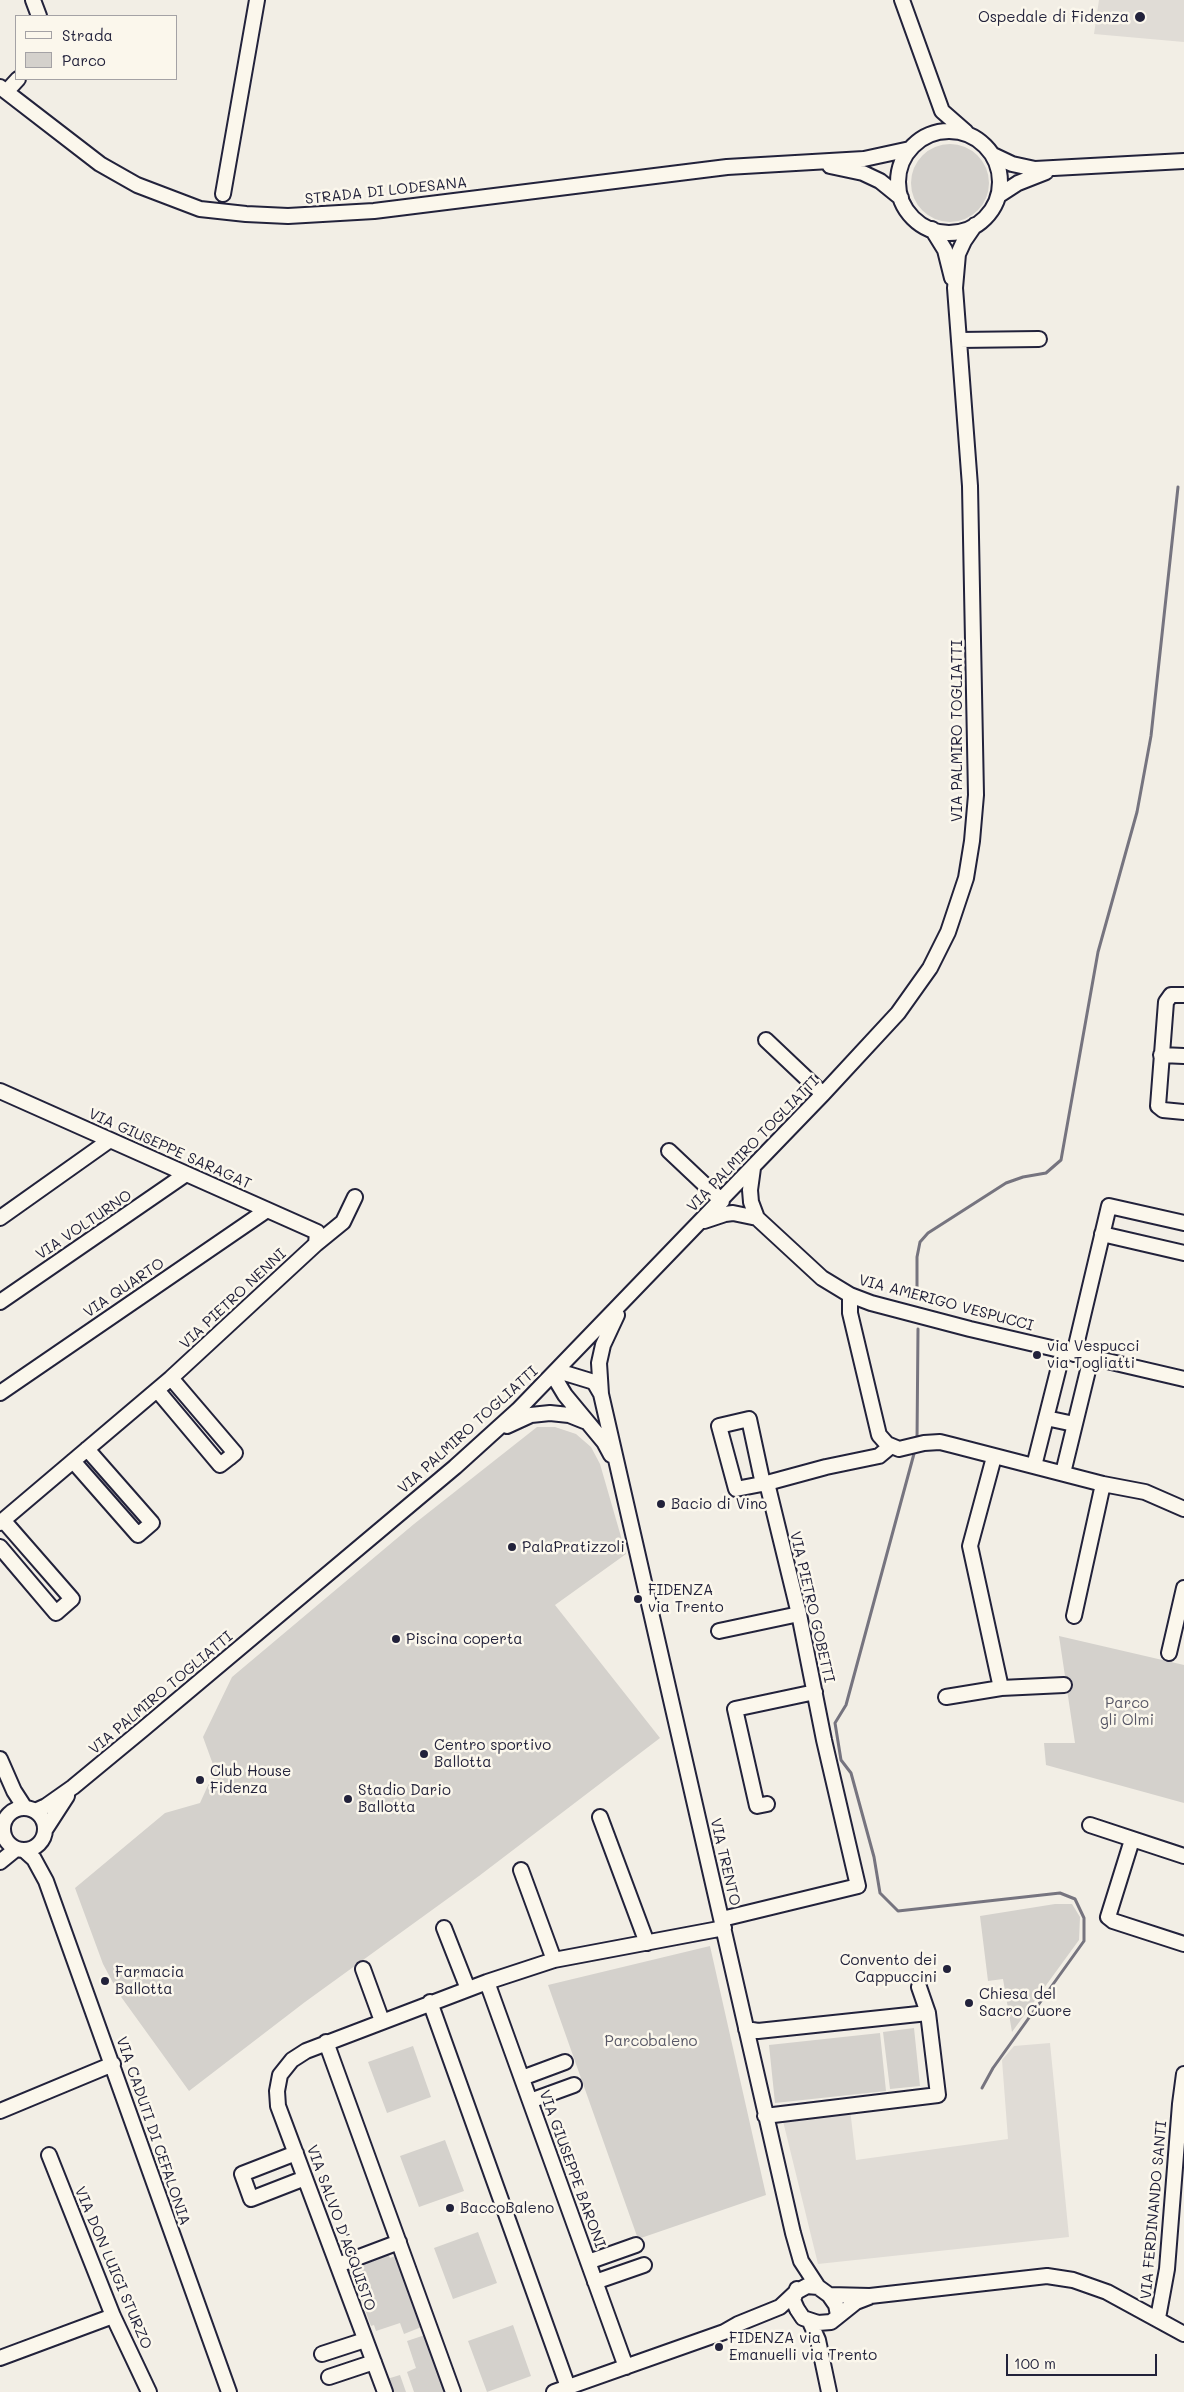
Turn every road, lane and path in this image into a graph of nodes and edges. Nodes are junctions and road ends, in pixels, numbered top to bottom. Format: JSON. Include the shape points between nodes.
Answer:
{"nodes":[{"id":1,"x":34,"y":0,"type":"edge"},
{"id":2,"x":256,"y":0,"type":"edge"},
{"id":3,"x":902,"y":0,"type":"edge"},
{"id":4,"x":40,"y":15,"type":"edge"},
{"id":5,"x":16,"y":80,"type":"edge"},
{"id":6,"x":3,"y":89,"type":"edge"},
{"id":7,"x":934,"y":95,"type":"junction"},
{"id":8,"x":968,"y":134,"type":"junction"},
{"id":9,"x":923,"y":138,"type":"junction"},
{"id":10,"x":910,"y":149,"type":"junction"},
{"id":11,"x":993,"y":155,"type":"junction"},
{"id":12,"x":1184,"y":160,"type":"edge"},
{"id":13,"x":810,"y":162,"type":"junction"},
{"id":14,"x":1066,"y":168,"type":"junction"},
{"id":15,"x":223,"y":194,"type":"dead end"},
{"id":16,"x":998,"y":196,"type":"junction"},
{"id":17,"x":901,"y":198,"type":"junction"},
{"id":18,"x":975,"y":225,"type":"junction"},
{"id":19,"x":932,"y":229,"type":"junction"},
{"id":20,"x":955,"y":288,"type":"junction"},
{"id":21,"x":1039,"y":338,"type":"dead end"},
{"id":22,"x":959,"y":340,"type":"junction"},
{"id":23,"x":1184,"y":995,"type":"edge"},
{"id":24,"x":766,"y":1040,"type":"dead end"},
{"id":25,"x":1161,"y":1055,"type":"junction"},
{"id":26,"x":1184,"y":1056,"type":"edge"},
{"id":27,"x":0,"y":1091,"type":"edge"},
{"id":28,"x":823,"y":1094,"type":"junction"},
{"id":29,"x":1184,"y":1112,"type":"edge"},
{"id":30,"x":110,"y":1140,"type":"junction"},
{"id":31,"x":669,"y":1151,"type":"dead end"},
{"id":32,"x":753,"y":1168,"type":"junction"},
{"id":33,"x":186,"y":1174,"type":"junction"},
{"id":34,"x":355,"y":1196,"type":"dead end"},
{"id":35,"x":726,"y":1197,"type":"junction"},
{"id":36,"x":751,"y":1202,"type":"junction"},
{"id":37,"x":267,"y":1210,"type":"junction"},
{"id":38,"x":750,"y":1217,"type":"junction"},
{"id":39,"x":0,"y":1218,"type":"edge"},
{"id":40,"x":700,"y":1223,"type":"junction"},
{"id":41,"x":1184,"y":1223,"type":"edge"},
{"id":42,"x":1102,"y":1234,"type":"junction"},
{"id":43,"x":316,"y":1244,"type":"junction"},
{"id":44,"x":1184,"y":1253,"type":"edge"},
{"id":45,"x":850,"y":1295,"type":"junction"},
{"id":46,"x":625,"y":1298,"type":"junction"},
{"id":47,"x":0,"y":1302,"type":"edge"},
{"id":48,"x":1069,"y":1352,"type":"junction"},
{"id":49,"x":1091,"y":1358,"type":"junction"},
{"id":50,"x":556,"y":1373,"type":"junction"},
{"id":51,"x":171,"y":1378,"type":"junction"},
{"id":52,"x":1184,"y":1379,"type":"edge"},
{"id":53,"x":157,"y":1390,"type":"junction"},
{"id":54,"x":0,"y":1393,"type":"edge"},
{"id":55,"x":601,"y":1394,"type":"junction"},
{"id":56,"x":1046,"y":1418,"type":"junction"},
{"id":57,"x":588,"y":1423,"type":"junction"},
{"id":58,"x":1074,"y":1424,"type":"junction"},
{"id":59,"x":488,"y":1436,"type":"junction"},
{"id":60,"x":891,"y":1446,"type":"junction"},
{"id":61,"x":87,"y":1449,"type":"junction"},
{"id":62,"x":994,"y":1457,"type":"junction"},
{"id":63,"x":73,"y":1461,"type":"junction"},
{"id":64,"x":1034,"y":1466,"type":"junction"},
{"id":65,"x":619,"y":1471,"type":"junction"},
{"id":66,"x":1063,"y":1473,"type":"junction"},
{"id":67,"x":765,"y":1483,"type":"junction"},
{"id":68,"x":1103,"y":1484,"type":"junction"},
{"id":69,"x":1184,"y":1509,"type":"edge"},
{"id":70,"x":2,"y":1522,"type":"edge"},
{"id":71,"x":0,"y":1548,"type":"edge"},
{"id":72,"x":1184,"y":1588,"type":"edge"},
{"id":73,"x":799,"y":1614,"type":"junction"},
{"id":74,"x":1074,"y":1616,"type":"dead end"},
{"id":75,"x":719,"y":1631,"type":"dead end"},
{"id":76,"x":1169,"y":1653,"type":"dead end"},
{"id":77,"x":1064,"y":1685,"type":"dead end"},
{"id":78,"x":1001,"y":1688,"type":"junction"},
{"id":79,"x":815,"y":1692,"type":"junction"},
{"id":80,"x":946,"y":1698,"type":"dead end"},
{"id":81,"x":2,"y":1765,"type":"edge"},
{"id":82,"x":73,"y":1787,"type":"junction"},
{"id":83,"x":766,"y":1804,"type":"dead end"},
{"id":84,"x":30,"y":1809,"type":"junction"},
{"id":85,"x":10,"y":1814,"type":"junction"},
{"id":86,"x":600,"y":1817,"type":"dead end"},
{"id":87,"x":1090,"y":1825,"type":"dead end"},
{"id":88,"x":2,"y":1832,"type":"edge"},
{"id":89,"x":44,"y":1835,"type":"junction"},
{"id":90,"x":1132,"y":1840,"type":"junction"},
{"id":91,"x":20,"y":1850,"type":"junction"},
{"id":92,"x":1184,"y":1856,"type":"edge"},
{"id":93,"x":0,"y":1862,"type":"edge"},
{"id":94,"x":521,"y":1870,"type":"dead end"},
{"id":95,"x":46,"y":1881,"type":"junction"},
{"id":96,"x":723,"y":1923,"type":"junction"},
{"id":97,"x":444,"y":1928,"type":"dead end"},
{"id":98,"x":646,"y":1943,"type":"junction"},
{"id":99,"x":1184,"y":1944,"type":"edge"},
{"id":100,"x":554,"y":1960,"type":"junction"},
{"id":101,"x":363,"y":1970,"type":"dead end"},
{"id":102,"x":487,"y":1982,"type":"junction"},
{"id":103,"x":919,"y":1987,"type":"dead end"},
{"id":104,"x":468,"y":1989,"type":"junction"},
{"id":105,"x":430,"y":2002,"type":"junction"},
{"id":106,"x":928,"y":2013,"type":"junction"},
{"id":107,"x":382,"y":2020,"type":"junction"},
{"id":108,"x":746,"y":2029,"type":"junction"},
{"id":109,"x":326,"y":2042,"type":"junction"},
{"id":110,"x":565,"y":2062,"type":"dead end"},
{"id":111,"x":113,"y":2064,"type":"junction"},
{"id":112,"x":280,"y":2074,"type":"joint"},
{"id":113,"x":1184,"y":2074,"type":"edge"},
{"id":114,"x":522,"y":2078,"type":"junction"},
{"id":115,"x":574,"y":2085,"type":"dead end"},
{"id":116,"x":530,"y":2101,"type":"junction"},
{"id":117,"x":1182,"y":2105,"type":"edge"},
{"id":118,"x":0,"y":2111,"type":"edge"},
{"id":119,"x":765,"y":2116,"type":"junction"},
{"id":120,"x":296,"y":2153,"type":"junction"},
{"id":121,"x":49,"y":2155,"type":"dead end"},
{"id":122,"x":305,"y":2178,"type":"junction"},
{"id":123,"x":1179,"y":2198,"type":"edge"},
{"id":124,"x":399,"y":2242,"type":"junction"},
{"id":125,"x":636,"y":2244,"type":"dead end"},
{"id":126,"x":801,"y":2261,"type":"junction"},
{"id":127,"x":588,"y":2262,"type":"junction"},
{"id":128,"x":644,"y":2264,"type":"dead end"},
{"id":129,"x":338,"y":2265,"type":"junction"},
{"id":130,"x":595,"y":2282,"type":"junction"},
{"id":131,"x":823,"y":2291,"type":"junction"},
{"id":132,"x":796,"y":2292,"type":"junction"},
{"id":133,"x":870,"y":2296,"type":"junction"},
{"id":134,"x":113,"y":2316,"type":"junction"},
{"id":135,"x":805,"y":2318,"type":"junction"},
{"id":136,"x":835,"y":2318,"type":"junction"},
{"id":137,"x":1158,"y":2318,"type":"junction"},
{"id":138,"x":720,"y":2334,"type":"junction"},
{"id":139,"x":1184,"y":2334,"type":"edge"},
{"id":140,"x":365,"y":2340,"type":"junction"},
{"id":141,"x":322,"y":2354,"type":"dead end"},
{"id":142,"x":0,"y":2358,"type":"edge"},
{"id":143,"x":823,"y":2360,"type":"junction"},
{"id":144,"x":374,"y":2362,"type":"junction"},
{"id":145,"x":626,"y":2367,"type":"junction"},
{"id":146,"x":329,"y":2377,"type":"dead end"},
{"id":147,"x":568,"y":2387,"type":"junction"},
{"id":148,"x":149,"y":2392,"type":"edge"},
{"id":149,"x":229,"y":2392,"type":"edge"},
{"id":150,"x":385,"y":2392,"type":"edge"},
{"id":151,"x":453,"y":2392,"type":"edge"},
{"id":152,"x":554,"y":2392,"type":"edge"},
{"id":153,"x":829,"y":2392,"type":"edge"}],
"edges":[{"from":1,"to":4,"type":"street"},
{"from":2,"to":15,"type":"street"},
{"from":3,"to":7,"type":"street"},
{"from":5,"to":6,"type":"street"},
{"from":6,"to":13,"type":"street","name":"STRADA DI LODESANA","via":[[100,164],[136,185],[200,209],[246,214],[288,216],[374,211],[726,167]]},
{"from":7,"to":8,"type":"street","via":[[942,111]]},
{"from":7,"to":9,"type":"street","via":[[937,115],[934,125]]},
{"from":8,"to":9,"type":"street","via":[[945,131]]},
{"from":8,"to":11,"type":"street"},
{"from":9,"to":10,"type":"street"},
{"from":10,"to":13,"type":"street","via":[[864,159]]},
{"from":10,"to":17,"type":"street","via":[[900,167]]},
{"from":11,"to":14,"type":"street","via":[[1012,164],[1035,169]]},
{"from":11,"to":16,"type":"street","via":[[1000,175]]},
{"from":12,"to":14,"type":"street"},
{"from":13,"to":17,"type":"street","via":[[863,173],[880,181]]},
{"from":14,"to":16,"type":"street","via":[[1034,175]]},
{"from":16,"to":18,"type":"street","via":[[990,213]]},
{"from":17,"to":19,"type":"street","via":[[913,217]]},
{"from":18,"to":19,"type":"street","via":[[954,232]]},
{"from":18,"to":20,"type":"street","via":[[958,254]]},
{"from":19,"to":20,"type":"street","via":[[944,250]]},
{"from":20,"to":22,"type":"street","name":"VIA PALMIRO TOGLIATTI"},
{"from":21,"to":22,"type":"street"},
{"from":22,"to":28,"type":"street","name":"VIA PALMIRO TOGLIATTI","via":[[970,486],[976,795],[966,878],[948,932],[918,987]]},
{"from":23,"to":25,"type":"street","via":[[1174,994],[1167,998]]},
{"from":24,"to":28,"type":"street"},
{"from":25,"to":26,"type":"street"},
{"from":25,"to":29,"type":"street","via":[[1158,1106],[1163,1110]]},
{"from":27,"to":30,"type":"street","name":"VIA GIUSEPPE SARAGAT"},
{"from":28,"to":32,"type":"street","name":"VIA PALMIRO TOGLIATTI"},
{"from":30,"to":33,"type":"street","name":"VIA GIUSEPPE SARAGAT"},
{"from":30,"to":39,"type":"street"},
{"from":31,"to":35,"type":"street"},
{"from":32,"to":35,"type":"street","name":"VIA PALMIRO TOGLIATTI"},
{"from":32,"to":36,"type":"street","name":"VIA AMERIGO VESPUCCI"},
{"from":33,"to":37,"type":"street","name":"VIA GIUSEPPE SARAGAT"},
{"from":33,"to":47,"type":"street","name":"VIA VOLTURNO"},
{"from":34,"to":43,"type":"street","name":"VIA PIETRO NENNI","via":[[343,1222]]},
{"from":35,"to":36,"type":"street","via":[[741,1195]]},
{"from":35,"to":38,"type":"street"},
{"from":35,"to":40,"type":"street","name":"VIA PALMIRO TOGLIATTI"},
{"from":36,"to":38,"type":"street","name":"VIA AMERIGO VESPUCCI"},
{"from":37,"to":43,"type":"street","name":"VIA GIUSEPPE SARAGAT","via":[[316,1232]]},
{"from":37,"to":54,"type":"street","name":"VIA QUARTO"},
{"from":38,"to":40,"type":"street","via":[[725,1214]]},
{"from":38,"to":45,"type":"street","name":"VIA AMERIGO VESPUCCI","via":[[822,1278]]},
{"from":40,"to":46,"type":"street","name":"VIA PALMIRO TOGLIATTI"},
{"from":41,"to":42,"type":"street","via":[[1109,1206]]},
{"from":42,"to":44,"type":"street"},
{"from":42,"to":48,"type":"street"},
{"from":43,"to":51,"type":"street","name":"VIA PIETRO NENNI"},
{"from":45,"to":48,"type":"street","name":"VIA AMERIGO VESPUCCI"},
{"from":45,"to":60,"type":"street","via":[[850,1313],[879,1435]]},
{"from":46,"to":50,"type":"street","name":"VIA PALMIRO TOGLIATTI"},
{"from":46,"to":55,"type":"street","name":"VIA TRENTO","via":[[610,1327],[598,1363]]},
{"from":48,"to":49,"type":"street","name":"VIA AMERIGO VESPUCCI"},
{"from":48,"to":56,"type":"street"},
{"from":49,"to":52,"type":"street","name":"VIA AMERIGO VESPUCCI"},
{"from":49,"to":58,"type":"street"},
{"from":50,"to":55,"type":"street","via":[[594,1382]]},
{"from":50,"to":57,"type":"street","name":"VIA TRENTO","via":[[565,1395]]},
{"from":50,"to":59,"type":"street","name":"VIA PALMIRO TOGLIATTI"},
{"from":51,"to":53,"type":"street","name":"VIA PIETRO NENNI"},
{"from":51,"to":53,"type":"street","via":[[235,1453],[220,1465]]},
{"from":53,"to":61,"type":"street","name":"VIA PIETRO NENNI"},
{"from":55,"to":65,"type":"street","name":"VIA TRENTO"},
{"from":56,"to":58,"type":"street"},
{"from":56,"to":64,"type":"street"},
{"from":57,"to":59,"type":"street","via":[[568,1415],[534,1415]]},
{"from":57,"to":65,"type":"street","name":"VIA TRENTO","via":[[604,1442]]},
{"from":58,"to":66,"type":"street"},
{"from":59,"to":82,"type":"street","name":"VIA PALMIRO TOGLIATTI"},
{"from":60,"to":62,"type":"street","via":[[899,1449],[924,1443],[946,1443]]},
{"from":60,"to":67,"type":"street","via":[[878,1456]]},
{"from":61,"to":63,"type":"street","name":"VIA PIETRO NENNI"},
{"from":61,"to":63,"type":"street","via":[[152,1523],[138,1535]]},
{"from":62,"to":64,"type":"street"},
{"from":62,"to":78,"type":"street","via":[[970,1546]]},
{"from":63,"to":70,"type":"street","name":"VIA PIETRO NENNI"},
{"from":64,"to":66,"type":"street"},
{"from":65,"to":96,"type":"street","name":"VIA TRENTO"},
{"from":66,"to":68,"type":"street"},
{"from":67,"to":67,"type":"street","name":"VIA PIETRO GOBETTI","via":[[736,1489],[720,1426],[748,1420]]},
{"from":67,"to":73,"type":"street","name":"VIA PIETRO GOBETTI"},
{"from":68,"to":69,"type":"street","via":[[1145,1492]]},
{"from":68,"to":74,"type":"street"},
{"from":70,"to":71,"type":"street","name":"VIA PIETRO NENNI","via":[[72,1599],[56,1612]]},
{"from":72,"to":76,"type":"street"},
{"from":73,"to":75,"type":"street"},
{"from":73,"to":79,"type":"street","name":"VIA PIETRO GOBETTI"},
{"from":77,"to":78,"type":"street"},
{"from":78,"to":80,"type":"street"},
{"from":79,"to":83,"type":"street","via":[[735,1709],[757,1806]]},
{"from":79,"to":96,"type":"street","name":"VIA PIETRO GOBETTI","via":[[858,1886]]},
{"from":81,"to":84,"type":"street"},
{"from":81,"to":85,"type":"street"},
{"from":82,"to":84,"type":"street","name":"VIA PALMIRO TOGLIATTI","via":[[46,1806]]},
{"from":82,"to":89,"type":"street","name":"VIA PALMIRO TOGLIATTI","via":[[52,1816]]},
{"from":84,"to":85,"type":"street","name":"VIA PALMIRO TOGLIATTI"},
{"from":84,"to":89,"type":"street","via":[[43,1819]]},
{"from":85,"to":88,"type":"street"},
{"from":86,"to":98,"type":"street"},
{"from":87,"to":90,"type":"street"},
{"from":88,"to":91,"type":"street","via":[[6,1840]]},
{"from":89,"to":91,"type":"street","via":[[35,1848]]},
{"from":89,"to":95,"type":"street","name":"VIA CADUTI DI CEFALONIA"},
{"from":90,"to":92,"type":"street"},
{"from":90,"to":99,"type":"street","via":[[1108,1917],[1113,1922]]},
{"from":91,"to":93,"type":"street"},
{"from":91,"to":95,"type":"street","name":"VIA CADUTI DI CEFALONIA","via":[[34,1859]]},
{"from":94,"to":100,"type":"street"},
{"from":95,"to":111,"type":"street","name":"VIA CADUTI DI CEFALONIA"},
{"from":96,"to":98,"type":"street","name":"VIA PIETRO GOBETTI"},
{"from":96,"to":108,"type":"street","name":"VIA TRENTO"},
{"from":97,"to":104,"type":"street"},
{"from":98,"to":100,"type":"street","name":"VIA PIETRO GOBETTI"},
{"from":100,"to":102,"type":"street","name":"VIA PIETRO GOBETTI"},
{"from":101,"to":107,"type":"street"},
{"from":102,"to":104,"type":"street","name":"VIA PIETRO GOBETTI"},
{"from":102,"to":114,"type":"street","name":"VIA GIUSEPPE BARONI"},
{"from":103,"to":106,"type":"street"},
{"from":104,"to":105,"type":"street","name":"VIA PIETRO GOBETTI"},
{"from":105,"to":107,"type":"street","name":"VIA PIETRO GOBETTI"},
{"from":105,"to":147,"type":"street"},
{"from":106,"to":108,"type":"street","via":[[758,2031]]},
{"from":106,"to":119,"type":"street","via":[[938,2095]]},
{"from":107,"to":109,"type":"street","name":"VIA PIETRO GOBETTI"},
{"from":108,"to":119,"type":"street","name":"VIA TRENTO"},
{"from":109,"to":112,"type":"street","name":"VIA PIETRO GOBETTI","via":[[292,2060]]},
{"from":109,"to":124,"type":"street"},
{"from":110,"to":114,"type":"street"},
{"from":111,"to":118,"type":"street"},
{"from":111,"to":149,"type":"street","name":"VIA CADUTI DI CEFALONIA"},
{"from":112,"to":120,"type":"street","name":"VIA SALVO D'ACQUISTO","via":[[278,2106]]},
{"from":113,"to":117,"type":"street","name":"VIA FERDINANDO SANTI"},
{"from":114,"to":116,"type":"street","name":"VIA GIUSEPPE BARONI"},
{"from":115,"to":116,"type":"street"},
{"from":116,"to":127,"type":"street","name":"VIA GIUSEPPE BARONI"},
{"from":117,"to":123,"type":"street","name":"VIA FERDINANDO SANTI"},
{"from":119,"to":126,"type":"street","name":"VIA TRENTO"},
{"from":120,"to":122,"type":"street","name":"VIA SALVO D'ACQUISTO"},
{"from":120,"to":122,"type":"street","via":[[242,2174],[251,2199]]},
{"from":121,"to":134,"type":"street","name":"VIA DON LUIGI STURZO"},
{"from":122,"to":129,"type":"street","name":"VIA SALVO D'ACQUISTO"},
{"from":123,"to":137,"type":"street","name":"VIA FERDINANDO SANTI"},
{"from":124,"to":129,"type":"street"},
{"from":124,"to":151,"type":"street"},
{"from":125,"to":127,"type":"street"},
{"from":126,"to":131,"type":"street"},
{"from":126,"to":132,"type":"street"},
{"from":127,"to":130,"type":"street","name":"VIA GIUSEPPE BARONI"},
{"from":128,"to":130,"type":"street"},
{"from":129,"to":140,"type":"street","name":"VIA SALVO D'ACQUISTO"},
{"from":130,"to":145,"type":"street","name":"VIA GIUSEPPE BARONI"},
{"from":131,"to":132,"type":"street","via":[[807,2286]]},
{"from":131,"to":133,"type":"street"},
{"from":131,"to":136,"type":"street","via":[[836,2305]]},
{"from":132,"to":135,"type":"street","via":[[793,2300]]},
{"from":132,"to":138,"type":"street","via":[[780,2307]]},
{"from":133,"to":136,"type":"street"},
{"from":133,"to":137,"type":"street","via":[[1047,2276],[1090,2285]]},
{"from":134,"to":142,"type":"street"},
{"from":134,"to":148,"type":"street","name":"VIA DON LUIGI STURZO"},
{"from":135,"to":136,"type":"street","via":[[826,2324]]},
{"from":135,"to":138,"type":"street","via":[[787,2315]]},
{"from":135,"to":143,"type":"street","via":[[818,2340]]},
{"from":136,"to":143,"type":"street"},
{"from":137,"to":139,"type":"street"},
{"from":138,"to":145,"type":"street"},
{"from":140,"to":141,"type":"street"},
{"from":140,"to":144,"type":"street","name":"VIA SALVO D'ACQUISTO"},
{"from":143,"to":153,"type":"street"},
{"from":144,"to":146,"type":"street"},
{"from":144,"to":150,"type":"street","name":"VIA SALVO D'ACQUISTO"},
{"from":145,"to":147,"type":"street"},
{"from":147,"to":152,"type":"street"}]}
